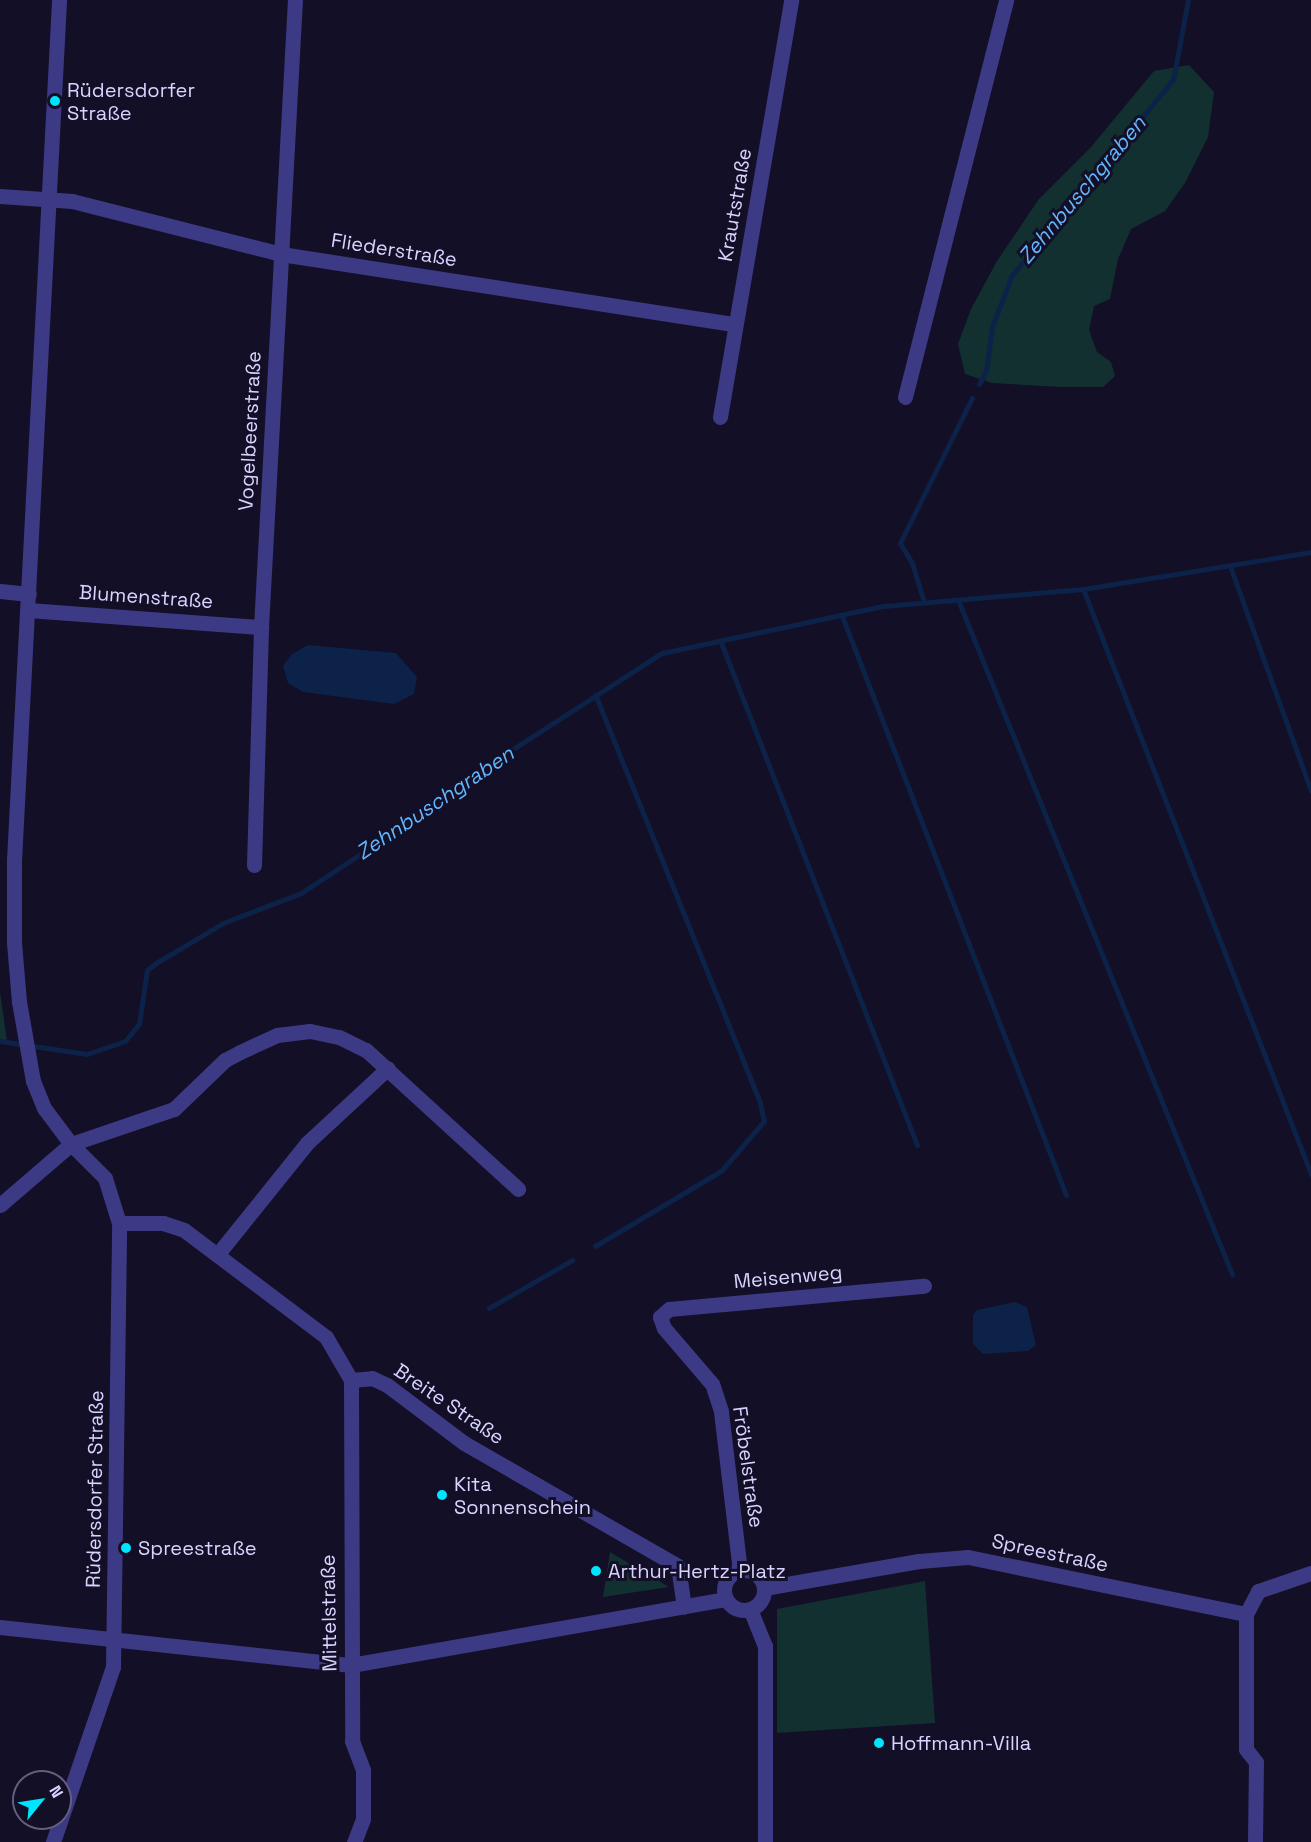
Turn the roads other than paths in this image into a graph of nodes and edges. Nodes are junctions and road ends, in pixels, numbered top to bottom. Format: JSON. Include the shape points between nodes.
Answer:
{"nodes":[{"id":1,"x":59,"y":0,"type":"edge"},
{"id":2,"x":295,"y":0,"type":"edge"},
{"id":3,"x":791,"y":0,"type":"edge"},
{"id":4,"x":1006,"y":0,"type":"edge"},
{"id":5,"x":0,"y":196,"type":"edge"},
{"id":6,"x":51,"y":199,"type":"junction"},
{"id":7,"x":281,"y":254,"type":"junction"},
{"id":8,"x":735,"y":324,"type":"junction"},
{"id":9,"x":905,"y":397,"type":"dead end"},
{"id":10,"x":720,"y":417,"type":"dead end"},
{"id":11,"x":0,"y":591,"type":"edge"},
{"id":12,"x":29,"y":594,"type":"junction"},
{"id":13,"x":28,"y":610,"type":"junction"},
{"id":14,"x":261,"y":627,"type":"junction"},
{"id":15,"x":254,"y":865,"type":"dead end"},
{"id":16,"x":388,"y":1068,"type":"junction"},
{"id":17,"x":71,"y":1144,"type":"junction"},
{"id":18,"x":518,"y":1189,"type":"dead end"},
{"id":19,"x":0,"y":1205,"type":"edge"},
{"id":20,"x":119,"y":1223,"type":"junction"},
{"id":21,"x":217,"y":1255,"type":"junction"},
{"id":22,"x":924,"y":1287,"type":"dead end"},
{"id":23,"x":660,"y":1317,"type":"joint"},
{"id":24,"x":351,"y":1380,"type":"junction"},
{"id":25,"x":740,"y":1570,"type":"junction"},
{"id":26,"x":1311,"y":1573,"type":"edge"},
{"id":27,"x":764,"y":1588,"type":"junction"},
{"id":28,"x":726,"y":1599,"type":"junction"},
{"id":29,"x":684,"y":1607,"type":"junction"},
{"id":30,"x":750,"y":1609,"type":"junction"},
{"id":31,"x":1246,"y":1614,"type":"junction"},
{"id":32,"x":0,"y":1627,"type":"edge"},
{"id":33,"x":115,"y":1640,"type":"junction"},
{"id":34,"x":351,"y":1665,"type":"junction"},
{"id":35,"x":53,"y":1842,"type":"edge"},
{"id":36,"x":354,"y":1842,"type":"edge"},
{"id":37,"x":765,"y":1842,"type":"edge"},
{"id":38,"x":1255,"y":1842,"type":"edge"}],
"edges":[{"from":1,"to":6,"type":"street","name":"Rüdersdorfer Straße"},
{"from":2,"to":7,"type":"street","name":"Vogelbeerstraße"},
{"from":3,"to":8,"type":"street","name":"Krautstraße"},
{"from":4,"to":9,"type":"street"},
{"from":5,"to":6,"type":"street","name":"Fliederstraße"},
{"from":6,"to":7,"type":"street","name":"Fliederstraße"},
{"from":6,"to":12,"type":"street","name":"Rüdersdorfer Straße"},
{"from":7,"to":8,"type":"street","name":"Fliederstraße"},
{"from":7,"to":14,"type":"street","name":"Vogelbeerstraße"},
{"from":8,"to":10,"type":"street","name":"Krautstraße"},
{"from":11,"to":12,"type":"street"},
{"from":12,"to":13,"type":"street","name":"Rüdersdorfer Straße"},
{"from":13,"to":14,"type":"street","name":"Blumenstraße"},
{"from":13,"to":17,"type":"street","name":"Rüdersdorfer Straße","via":[[13,881],[14,942],[27,1057],[44,1108]]},
{"from":14,"to":15,"type":"street","name":"Vogelbeerstraße"},
{"from":16,"to":17,"type":"street","via":[[366,1050],[339,1037],[310,1031],[277,1035],[225,1060],[174,1109]]},
{"from":16,"to":18,"type":"street"},
{"from":16,"to":21,"type":"street","via":[[307,1143]]},
{"from":17,"to":19,"type":"street"},
{"from":17,"to":20,"type":"street","name":"Rüdersdorfer Straße","via":[[105,1178]]},
{"from":20,"to":21,"type":"street","via":[[176,1227]]},
{"from":20,"to":33,"type":"street","name":"Rüdersdorfer Straße"},
{"from":21,"to":24,"type":"street","via":[[326,1337]]},
{"from":22,"to":23,"type":"street","name":"Meisenweg","via":[[669,1309]]},
{"from":23,"to":25,"type":"street","name":"Fröbelstraße","via":[[664,1328],[712,1384],[722,1411]]},
{"from":24,"to":29,"type":"street","name":"Breite Straße","via":[[372,1378],[387,1385],[464,1443],[678,1566]]},
{"from":24,"to":34,"type":"street","name":"Mittelstraße"},
{"from":25,"to":27,"type":"street","via":[[758,1576]]},
{"from":25,"to":28,"type":"street","via":[[726,1581]]},
{"from":26,"to":31,"type":"street","via":[[1258,1591]]},
{"from":27,"to":30,"type":"street","via":[[758,1604]]},
{"from":27,"to":31,"type":"street","name":"Spreestraße","via":[[919,1561],[968,1557]]},
{"from":28,"to":29,"type":"street"},
{"from":28,"to":30,"type":"street","via":[[736,1609]]},
{"from":29,"to":34,"type":"street"},
{"from":30,"to":37,"type":"street","via":[[765,1646]]},
{"from":31,"to":38,"type":"street","via":[[1246,1749],[1256,1762]]},
{"from":32,"to":33,"type":"street"},
{"from":33,"to":34,"type":"street"},
{"from":33,"to":35,"type":"street","name":"Rüdersdorfer Straße","via":[[113,1667]]},
{"from":34,"to":36,"type":"street","name":"Mittelstraße","via":[[352,1741],[363,1770],[363,1819]]}]}
